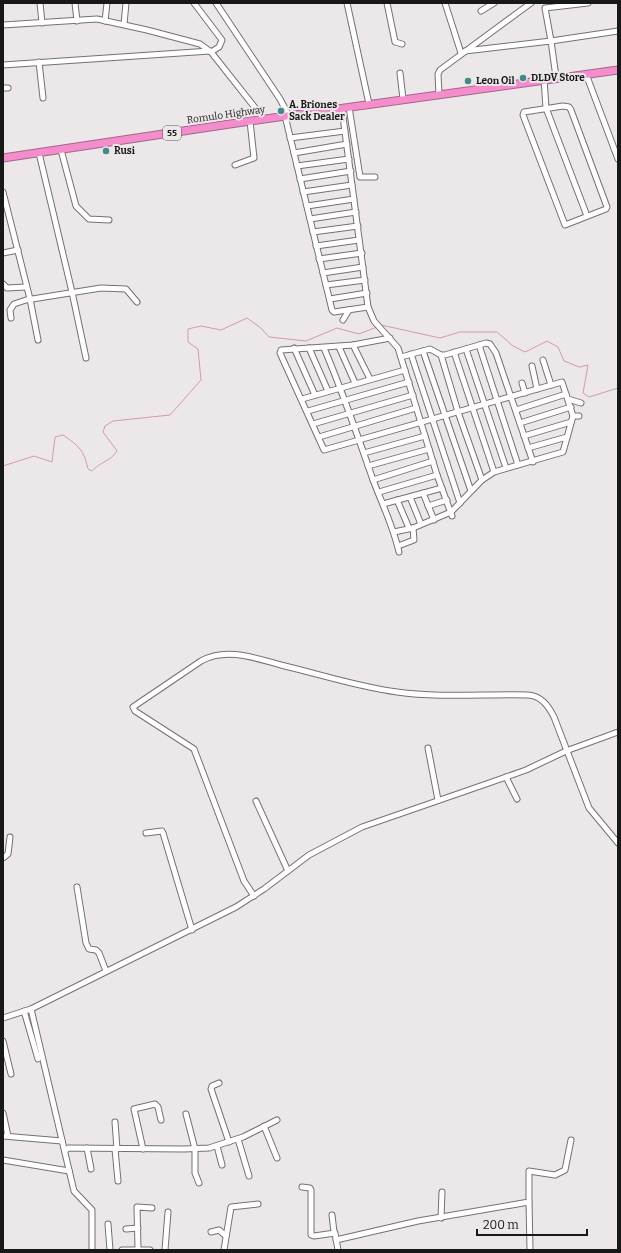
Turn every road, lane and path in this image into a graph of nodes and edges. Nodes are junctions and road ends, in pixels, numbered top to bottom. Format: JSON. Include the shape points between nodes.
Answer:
{"nodes":[{"id":1,"x":40,"y":3,"type":"edge"},
{"id":2,"x":75,"y":3,"type":"edge"},
{"id":3,"x":107,"y":3,"type":"edge"},
{"id":4,"x":126,"y":3,"type":"edge"},
{"id":5,"x":194,"y":3,"type":"edge"},
{"id":6,"x":216,"y":3,"type":"edge"},
{"id":7,"x":347,"y":3,"type":"edge"},
{"id":8,"x":387,"y":3,"type":"edge"},
{"id":9,"x":444,"y":3,"type":"edge"},
{"id":10,"x":494,"y":3,"type":"edge"},
{"id":11,"x":520,"y":3,"type":"edge"},
{"id":12,"x":530,"y":3,"type":"edge"},
{"id":13,"x":588,"y":3,"type":"edge"},
{"id":14,"x":545,"y":5,"type":"edge"},
{"id":15,"x":522,"y":9,"type":"junction"},
{"id":16,"x":481,"y":12,"type":"dead end"},
{"id":17,"x":78,"y":20,"type":"junction"},
{"id":18,"x":105,"y":21,"type":"junction"},
{"id":19,"x":42,"y":23,"type":"junction"},
{"id":20,"x":124,"y":24,"type":"junction"},
{"id":21,"x":3,"y":26,"type":"edge"},
{"id":22,"x":618,"y":31,"type":"edge"},
{"id":23,"x":551,"y":41,"type":"junction"},
{"id":24,"x":402,"y":44,"type":"dead end"},
{"id":25,"x":211,"y":52,"type":"junction"},
{"id":26,"x":463,"y":52,"type":"junction"},
{"id":27,"x":39,"y":62,"type":"junction"},
{"id":28,"x":3,"y":65,"type":"edge"},
{"id":29,"x":618,"y":70,"type":"edge"},
{"id":30,"x":400,"y":73,"type":"dead end"},
{"id":31,"x":586,"y":74,"type":"junction"},
{"id":32,"x":556,"y":77,"type":"junction"},
{"id":33,"x":544,"y":79,"type":"junction"},
{"id":34,"x":439,"y":95,"type":"junction"},
{"id":35,"x":43,"y":98,"type":"dead end"},
{"id":36,"x":403,"y":100,"type":"junction"},
{"id":37,"x":369,"y":104,"type":"junction"},
{"id":38,"x":345,"y":108,"type":"junction"},
{"id":39,"x":546,"y":108,"type":"junction"},
{"id":40,"x":287,"y":116,"type":"junction"},
{"id":41,"x":264,"y":119,"type":"junction"},
{"id":42,"x":250,"y":121,"type":"junction"},
{"id":43,"x":345,"y":131,"type":"junction"},
{"id":44,"x":290,"y":138,"type":"junction"},
{"id":45,"x":347,"y":144,"type":"junction"},
{"id":46,"x":61,"y":150,"type":"junction"},
{"id":47,"x":39,"y":153,"type":"junction"},
{"id":48,"x":294,"y":153,"type":"junction"},
{"id":49,"x":3,"y":158,"type":"edge"},
{"id":50,"x":349,"y":159,"type":"junction"},
{"id":51,"x":618,"y":159,"type":"edge"},
{"id":52,"x":235,"y":165,"type":"dead end"},
{"id":53,"x":297,"y":166,"type":"junction"},
{"id":54,"x":350,"y":171,"type":"junction"},
{"id":55,"x":375,"y":177,"type":"dead end"},
{"id":56,"x":300,"y":179,"type":"junction"},
{"id":57,"x":352,"y":186,"type":"junction"},
{"id":58,"x":3,"y":192,"type":"edge"},
{"id":59,"x":303,"y":192,"type":"junction"},
{"id":60,"x":354,"y":199,"type":"junction"},
{"id":61,"x":4,"y":203,"type":"edge"},
{"id":62,"x":306,"y":206,"type":"junction"},
{"id":63,"x":356,"y":212,"type":"junction"},
{"id":64,"x":587,"y":216,"type":"junction"},
{"id":65,"x":310,"y":219,"type":"junction"},
{"id":66,"x":109,"y":220,"type":"dead end"},
{"id":67,"x":358,"y":226,"type":"junction"},
{"id":68,"x":313,"y":232,"type":"junction"},
{"id":69,"x":359,"y":240,"type":"junction"},
{"id":70,"x":316,"y":246,"type":"junction"},
{"id":71,"x":18,"y":250,"type":"junction"},
{"id":72,"x":362,"y":253,"type":"junction"},
{"id":73,"x":3,"y":254,"type":"edge"},
{"id":74,"x":319,"y":259,"type":"junction"},
{"id":75,"x":364,"y":267,"type":"junction"},
{"id":76,"x":323,"y":273,"type":"junction"},
{"id":77,"x":365,"y":280,"type":"junction"},
{"id":78,"x":3,"y":284,"type":"edge"},
{"id":79,"x":326,"y":285,"type":"junction"},
{"id":80,"x":26,"y":287,"type":"junction"},
{"id":81,"x":72,"y":292,"type":"junction"},
{"id":82,"x":367,"y":294,"type":"junction"},
{"id":83,"x":330,"y":299,"type":"junction"},
{"id":84,"x":30,"y":300,"type":"junction"},
{"id":85,"x":137,"y":302,"type":"dead end"},
{"id":86,"x":368,"y":307,"type":"junction"},
{"id":87,"x":349,"y":310,"type":"junction"},
{"id":88,"x":11,"y":318,"type":"dead end"},
{"id":89,"x":343,"y":320,"type":"dead end"},
{"id":90,"x":390,"y":338,"type":"junction"},
{"id":91,"x":38,"y":340,"type":"dead end"},
{"id":92,"x":478,"y":345,"type":"junction"},
{"id":93,"x":353,"y":346,"type":"junction"},
{"id":94,"x":339,"y":347,"type":"junction"},
{"id":95,"x":294,"y":348,"type":"junction"},
{"id":96,"x":309,"y":348,"type":"junction"},
{"id":97,"x":324,"y":348,"type":"junction"},
{"id":98,"x":466,"y":349,"type":"junction"},
{"id":99,"x":423,"y":351,"type":"junction"},
{"id":100,"x":454,"y":352,"type":"junction"},
{"id":101,"x":411,"y":354,"type":"junction"},
{"id":102,"x":441,"y":355,"type":"junction"},
{"id":103,"x":400,"y":357,"type":"junction"},
{"id":104,"x":86,"y":358,"type":"dead end"},
{"id":105,"x":543,"y":360,"type":"dead end"},
{"id":106,"x":532,"y":366,"type":"dead end"},
{"id":107,"x":405,"y":370,"type":"junction"},
{"id":108,"x":370,"y":379,"type":"junction"},
{"id":109,"x":408,"y":382,"type":"junction"},
{"id":110,"x":355,"y":383,"type":"junction"},
{"id":111,"x":522,"y":383,"type":"dead end"},
{"id":112,"x":551,"y":385,"type":"junction"},
{"id":113,"x":341,"y":387,"type":"junction"},
{"id":114,"x":537,"y":389,"type":"junction"},
{"id":115,"x":328,"y":391,"type":"junction"},
{"id":116,"x":524,"y":393,"type":"junction"},
{"id":117,"x":315,"y":394,"type":"junction"},
{"id":118,"x":413,"y":396,"type":"junction"},
{"id":119,"x":512,"y":396,"type":"junction"},
{"id":120,"x":567,"y":397,"type":"junction"},
{"id":121,"x":302,"y":398,"type":"junction"},
{"id":122,"x":346,"y":400,"type":"junction"},
{"id":123,"x":498,"y":400,"type":"junction"},
{"id":124,"x":581,"y":402,"type":"dead end"},
{"id":125,"x":486,"y":404,"type":"junction"},
{"id":126,"x":571,"y":407,"type":"junction"},
{"id":127,"x":416,"y":408,"type":"junction"},
{"id":128,"x":472,"y":408,"type":"junction"},
{"id":129,"x":516,"y":410,"type":"junction"},
{"id":130,"x":308,"y":411,"type":"junction"},
{"id":131,"x":458,"y":412,"type":"junction"},
{"id":132,"x":350,"y":414,"type":"junction"},
{"id":133,"x":444,"y":416,"type":"junction"},
{"id":134,"x":573,"y":416,"type":"junction"},
{"id":135,"x":579,"y":416,"type":"dead end"},
{"id":136,"x":432,"y":420,"type":"junction"},
{"id":137,"x":571,"y":422,"type":"junction"},
{"id":138,"x":421,"y":423,"type":"junction"},
{"id":139,"x":520,"y":423,"type":"junction"},
{"id":140,"x":313,"y":424,"type":"junction"},
{"id":141,"x":354,"y":426,"type":"junction"},
{"id":142,"x":425,"y":436,"type":"junction"},
{"id":143,"x":524,"y":436,"type":"junction"},
{"id":144,"x":318,"y":437,"type":"junction"},
{"id":145,"x":567,"y":437,"type":"junction"},
{"id":146,"x":359,"y":440,"type":"junction"},
{"id":147,"x":528,"y":448,"type":"junction"},
{"id":148,"x":429,"y":449,"type":"junction"},
{"id":149,"x":364,"y":453,"type":"junction"},
{"id":150,"x":433,"y":461,"type":"junction"},
{"id":151,"x":532,"y":462,"type":"junction"},
{"id":152,"x":518,"y":465,"type":"junction"},
{"id":153,"x":368,"y":466,"type":"junction"},
{"id":154,"x":506,"y":468,"type":"junction"},
{"id":155,"x":494,"y":472,"type":"junction"},
{"id":156,"x":437,"y":475,"type":"junction"},
{"id":157,"x":373,"y":480,"type":"junction"},
{"id":158,"x":482,"y":480,"type":"junction"},
{"id":159,"x":442,"y":488,"type":"junction"},
{"id":160,"x":471,"y":490,"type":"junction"},
{"id":161,"x":379,"y":492,"type":"junction"},
{"id":162,"x":423,"y":493,"type":"junction"},
{"id":163,"x":410,"y":497,"type":"junction"},
{"id":164,"x":397,"y":500,"type":"junction"},
{"id":165,"x":447,"y":500,"type":"junction"},
{"id":166,"x":460,"y":502,"type":"junction"},
{"id":167,"x":384,"y":504,"type":"junction"},
{"id":168,"x":428,"y":506,"type":"junction"},
{"id":169,"x":452,"y":514,"type":"junction"},
{"id":170,"x":434,"y":520,"type":"junction"},
{"id":171,"x":421,"y":524,"type":"junction"},
{"id":172,"x":411,"y":528,"type":"junction"},
{"id":173,"x":394,"y":532,"type":"junction"},
{"id":174,"x":618,"y":732,"type":"edge"},
{"id":175,"x":428,"y":748,"type":"dead end"},
{"id":176,"x":566,"y":751,"type":"junction"},
{"id":177,"x":506,"y":777,"type":"junction"},
{"id":178,"x":517,"y":799,"type":"dead end"},
{"id":179,"x":438,"y":800,"type":"junction"},
{"id":180,"x":256,"y":801,"type":"dead end"},
{"id":181,"x":146,"y":833,"type":"dead end"},
{"id":182,"x":10,"y":837,"type":"dead end"},
{"id":183,"x":618,"y":843,"type":"edge"},
{"id":184,"x":3,"y":858,"type":"edge"},
{"id":185,"x":288,"y":871,"type":"junction"},
{"id":186,"x":77,"y":887,"type":"dead end"},
{"id":187,"x":254,"y":896,"type":"junction"},
{"id":188,"x":192,"y":930,"type":"junction"},
{"id":189,"x":106,"y":971,"type":"junction"},
{"id":190,"x":31,"y":1009,"type":"junction"},
{"id":191,"x":24,"y":1011,"type":"junction"},
{"id":192,"x":3,"y":1018,"type":"edge"},
{"id":193,"x":3,"y":1041,"type":"edge"},
{"id":194,"x":38,"y":1059,"type":"dead end"},
{"id":195,"x":11,"y":1074,"type":"dead end"},
{"id":196,"x":218,"y":1083,"type":"dead end"},
{"id":197,"x":3,"y":1113,"type":"edge"},
{"id":198,"x":186,"y":1114,"type":"dead end"},
{"id":199,"x":161,"y":1120,"type":"dead end"},
{"id":200,"x":277,"y":1120,"type":"dead end"},
{"id":201,"x":114,"y":1122,"type":"dead end"},
{"id":202,"x":264,"y":1126,"type":"junction"},
{"id":203,"x":5,"y":1136,"type":"edge"},
{"id":204,"x":238,"y":1139,"type":"junction"},
{"id":205,"x":62,"y":1140,"type":"junction"},
{"id":206,"x":571,"y":1140,"type":"dead end"},
{"id":207,"x":230,"y":1142,"type":"junction"},
{"id":208,"x":217,"y":1146,"type":"junction"},
{"id":209,"x":87,"y":1148,"type":"junction"},
{"id":210,"x":116,"y":1149,"type":"junction"},
{"id":211,"x":143,"y":1149,"type":"junction"},
{"id":212,"x":195,"y":1149,"type":"junction"},
{"id":213,"x":65,"y":1151,"type":"junction"},
{"id":214,"x":277,"y":1158,"type":"dead end"},
{"id":215,"x":3,"y":1160,"type":"edge"},
{"id":216,"x":222,"y":1165,"type":"dead end"},
{"id":217,"x":91,"y":1169,"type":"dead end"},
{"id":218,"x":69,"y":1171,"type":"junction"},
{"id":219,"x":249,"y":1176,"type":"dead end"},
{"id":220,"x":118,"y":1181,"type":"dead end"},
{"id":221,"x":199,"y":1183,"type":"dead end"},
{"id":222,"x":302,"y":1188,"type":"dead end"},
{"id":223,"x":442,"y":1192,"type":"dead end"},
{"id":224,"x":529,"y":1202,"type":"junction"},
{"id":225,"x":258,"y":1204,"type":"dead end"},
{"id":226,"x":152,"y":1208,"type":"dead end"},
{"id":227,"x":168,"y":1212,"type":"dead end"},
{"id":228,"x":332,"y":1215,"type":"dead end"},
{"id":229,"x":441,"y":1218,"type":"junction"},
{"id":230,"x":108,"y":1224,"type":"dead end"},
{"id":231,"x":138,"y":1228,"type":"junction"},
{"id":232,"x":126,"y":1229,"type":"dead end"},
{"id":233,"x":211,"y":1232,"type":"dead end"},
{"id":234,"x":334,"y":1232,"type":"junction"},
{"id":235,"x":226,"y":1236,"type":"junction"},
{"id":236,"x":336,"y":1240,"type":"junction"},
{"id":237,"x":138,"y":1249,"type":"edge"},
{"id":238,"x":92,"y":1250,"type":"edge"},
{"id":239,"x":110,"y":1250,"type":"edge"},
{"id":240,"x":122,"y":1250,"type":"edge"},
{"id":241,"x":150,"y":1250,"type":"edge"},
{"id":242,"x":165,"y":1250,"type":"edge"},
{"id":243,"x":224,"y":1250,"type":"edge"},
{"id":244,"x":338,"y":1250,"type":"edge"},
{"id":245,"x":530,"y":1250,"type":"edge"}],
"edges":[{"from":1,"to":19,"type":"street"},
{"from":2,"to":17,"type":"street"},
{"from":3,"to":18,"type":"street"},
{"from":4,"to":20,"type":"street"},
{"from":5,"to":25,"type":"street","via":[[222,40],[219,47]]},
{"from":6,"to":40,"type":"street","via":[[280,99]]},
{"from":7,"to":37,"type":"street"},
{"from":8,"to":24,"type":"street","via":[[395,42]]},
{"from":9,"to":26,"type":"street"},
{"from":10,"to":16,"type":"street"},
{"from":11,"to":15,"type":"street"},
{"from":12,"to":15,"type":"street"},
{"from":13,"to":14,"type":"street"},
{"from":14,"to":23,"type":"street"},
{"from":15,"to":26,"type":"street"},
{"from":17,"to":18,"type":"street"},
{"from":17,"to":19,"type":"street"},
{"from":18,"to":20,"type":"street"},
{"from":19,"to":21,"type":"street"},
{"from":20,"to":25,"type":"street","via":[[200,44]]},
{"from":22,"to":23,"type":"street"},
{"from":23,"to":26,"type":"street"},
{"from":23,"to":32,"type":"street"},
{"from":25,"to":27,"type":"street"},
{"from":25,"to":41,"type":"street"},
{"from":26,"to":34,"type":"street","via":[[438,72]]},
{"from":27,"to":28,"type":"street"},
{"from":27,"to":35,"type":"street"},
{"from":29,"to":31,"type":"highway","name":"Romulo Highway","number":"55"},
{"from":30,"to":36,"type":"street"},
{"from":31,"to":32,"type":"highway","name":"Romulo Highway","number":"55"},
{"from":31,"to":51,"type":"street"},
{"from":32,"to":33,"type":"highway","name":"Romulo Highway","number":"55"},
{"from":33,"to":34,"type":"highway","name":"Romulo Highway","number":"55"},
{"from":33,"to":39,"type":"street"},
{"from":34,"to":36,"type":"highway","name":"Romulo Highway","number":"55"},
{"from":36,"to":37,"type":"highway","name":"Romulo Highway","number":"55"},
{"from":37,"to":38,"type":"highway","name":"Romulo Highway","number":"55"},
{"from":38,"to":40,"type":"highway","name":"Romulo Highway","number":"55"},
{"from":38,"to":43,"type":"street"},
{"from":38,"to":55,"type":"street","via":[[360,177]]},
{"from":39,"to":64,"type":"street"},
{"from":39,"to":64,"type":"street","via":[[570,108],[599,182],[607,208]]},
{"from":39,"to":64,"type":"street","via":[[524,112],[523,115],[565,224]]},
{"from":40,"to":41,"type":"highway","name":"Romulo Highway","number":"55"},
{"from":40,"to":44,"type":"street"},
{"from":41,"to":42,"type":"highway","name":"Romulo Highway","number":"55"},
{"from":42,"to":46,"type":"highway","name":"Romulo Highway","number":"55"},
{"from":42,"to":52,"type":"street","via":[[254,158]]},
{"from":43,"to":44,"type":"street"},
{"from":43,"to":45,"type":"street"},
{"from":44,"to":48,"type":"street"},
{"from":45,"to":48,"type":"street"},
{"from":45,"to":50,"type":"street"},
{"from":46,"to":47,"type":"highway","name":"Romulo Highway","number":"55"},
{"from":46,"to":66,"type":"street","via":[[76,206],[89,219]]},
{"from":47,"to":49,"type":"highway","name":"Romulo Highway","number":"55"},
{"from":47,"to":81,"type":"street"},
{"from":48,"to":53,"type":"street"},
{"from":50,"to":53,"type":"street"},
{"from":50,"to":54,"type":"street"},
{"from":53,"to":56,"type":"street"},
{"from":54,"to":56,"type":"street"},
{"from":54,"to":57,"type":"street"},
{"from":56,"to":59,"type":"street"},
{"from":57,"to":59,"type":"street"},
{"from":57,"to":60,"type":"street"},
{"from":58,"to":61,"type":"street"},
{"from":59,"to":62,"type":"street"},
{"from":60,"to":62,"type":"street"},
{"from":60,"to":63,"type":"street"},
{"from":61,"to":71,"type":"street"},
{"from":62,"to":65,"type":"street"},
{"from":63,"to":65,"type":"street"},
{"from":63,"to":67,"type":"street"},
{"from":65,"to":68,"type":"street"},
{"from":67,"to":68,"type":"street"},
{"from":67,"to":69,"type":"street"},
{"from":68,"to":70,"type":"street"},
{"from":69,"to":70,"type":"street"},
{"from":69,"to":72,"type":"street"},
{"from":70,"to":74,"type":"street"},
{"from":71,"to":73,"type":"street"},
{"from":71,"to":80,"type":"street"},
{"from":72,"to":74,"type":"street"},
{"from":72,"to":75,"type":"street"},
{"from":74,"to":76,"type":"street"},
{"from":75,"to":76,"type":"street"},
{"from":75,"to":77,"type":"street"},
{"from":76,"to":79,"type":"street"},
{"from":77,"to":79,"type":"street"},
{"from":77,"to":82,"type":"street"},
{"from":78,"to":80,"type":"street","via":[[7,288]]},
{"from":79,"to":83,"type":"street"},
{"from":80,"to":84,"type":"street"},
{"from":81,"to":84,"type":"street"},
{"from":81,"to":85,"type":"street","via":[[101,288],[126,289]]},
{"from":81,"to":104,"type":"street"},
{"from":82,"to":83,"type":"street"},
{"from":82,"to":86,"type":"street"},
{"from":83,"to":87,"type":"street","via":[[333,311]]},
{"from":84,"to":88,"type":"street","via":[[10,307]]},
{"from":84,"to":91,"type":"street"},
{"from":86,"to":87,"type":"street"},
{"from":86,"to":90,"type":"street","via":[[374,320]]},
{"from":87,"to":89,"type":"street"},
{"from":90,"to":93,"type":"street"},
{"from":90,"to":103,"type":"street","via":[[398,348]]},
{"from":92,"to":98,"type":"street"},
{"from":92,"to":119,"type":"street","via":[[486,343],[494,347]]},
{"from":92,"to":123,"type":"street"},
{"from":93,"to":94,"type":"street"},
{"from":93,"to":108,"type":"street"},
{"from":94,"to":97,"type":"street"},
{"from":94,"to":110,"type":"street"},
{"from":95,"to":96,"type":"street"},
{"from":95,"to":117,"type":"street"},
{"from":95,"to":121,"type":"street","via":[[282,349],[280,353]]},
{"from":96,"to":97,"type":"street"},
{"from":96,"to":115,"type":"street"},
{"from":97,"to":113,"type":"street"},
{"from":98,"to":100,"type":"street"},
{"from":98,"to":125,"type":"street"},
{"from":99,"to":101,"type":"street"},
{"from":99,"to":102,"type":"street","via":[[430,349]]},
{"from":99,"to":133,"type":"street"},
{"from":100,"to":102,"type":"street"},
{"from":100,"to":128,"type":"street"},
{"from":101,"to":103,"type":"street"},
{"from":101,"to":136,"type":"street"},
{"from":102,"to":131,"type":"street"},
{"from":103,"to":107,"type":"street"},
{"from":105,"to":112,"type":"street"},
{"from":106,"to":114,"type":"street"},
{"from":107,"to":108,"type":"street"},
{"from":107,"to":109,"type":"street"},
{"from":108,"to":110,"type":"street"},
{"from":109,"to":118,"type":"street"},
{"from":109,"to":122,"type":"street"},
{"from":110,"to":113,"type":"street"},
{"from":111,"to":116,"type":"street"},
{"from":112,"to":114,"type":"street"},
{"from":112,"to":120,"type":"street","via":[[562,382]]},
{"from":113,"to":115,"type":"street"},
{"from":113,"to":122,"type":"street"},
{"from":114,"to":116,"type":"street"},
{"from":115,"to":117,"type":"street"},
{"from":116,"to":119,"type":"street"},
{"from":117,"to":121,"type":"street"},
{"from":118,"to":127,"type":"street"},
{"from":118,"to":132,"type":"street"},
{"from":119,"to":123,"type":"street"},
{"from":119,"to":129,"type":"street"},
{"from":120,"to":124,"type":"street"},
{"from":120,"to":126,"type":"street"},
{"from":120,"to":129,"type":"street"},
{"from":121,"to":130,"type":"street"},
{"from":122,"to":130,"type":"street"},
{"from":122,"to":132,"type":"street"},
{"from":123,"to":125,"type":"street"},
{"from":123,"to":152,"type":"street"},
{"from":125,"to":128,"type":"street"},
{"from":125,"to":154,"type":"street"},
{"from":126,"to":134,"type":"street"},
{"from":126,"to":139,"type":"street"},
{"from":127,"to":138,"type":"street"},
{"from":127,"to":141,"type":"street"},
{"from":128,"to":131,"type":"street"},
{"from":128,"to":155,"type":"street"},
{"from":129,"to":139,"type":"street"},
{"from":130,"to":140,"type":"street"},
{"from":131,"to":133,"type":"street"},
{"from":131,"to":158,"type":"street"},
{"from":132,"to":140,"type":"street"},
{"from":132,"to":141,"type":"street"},
{"from":133,"to":136,"type":"street"},
{"from":133,"to":160,"type":"street"},
{"from":134,"to":135,"type":"street"},
{"from":134,"to":137,"type":"street"},
{"from":136,"to":138,"type":"street"},
{"from":136,"to":166,"type":"street"},
{"from":137,"to":143,"type":"street"},
{"from":137,"to":145,"type":"street"},
{"from":138,"to":142,"type":"street"},
{"from":138,"to":146,"type":"street"},
{"from":139,"to":143,"type":"street"},
{"from":140,"to":144,"type":"street"},
{"from":141,"to":144,"type":"street"},
{"from":141,"to":146,"type":"street"},
{"from":142,"to":148,"type":"street"},
{"from":142,"to":149,"type":"street"},
{"from":143,"to":147,"type":"street"},
{"from":144,"to":146,"type":"street","via":[[323,449],[326,450]]},
{"from":145,"to":147,"type":"street"},
{"from":145,"to":151,"type":"street","via":[[563,452]]},
{"from":146,"to":149,"type":"street"},
{"from":147,"to":151,"type":"street"},
{"from":148,"to":150,"type":"street"},
{"from":148,"to":153,"type":"street"},
{"from":149,"to":153,"type":"street"},
{"from":150,"to":156,"type":"street"},
{"from":150,"to":157,"type":"street"},
{"from":151,"to":152,"type":"street"},
{"from":152,"to":154,"type":"street"},
{"from":153,"to":157,"type":"street"},
{"from":154,"to":155,"type":"street"},
{"from":155,"to":158,"type":"street"},
{"from":156,"to":159,"type":"street"},
{"from":156,"to":161,"type":"street"},
{"from":157,"to":161,"type":"street"},
{"from":158,"to":160,"type":"street"},
{"from":159,"to":162,"type":"street"},
{"from":159,"to":165,"type":"street"},
{"from":160,"to":166,"type":"street"},
{"from":161,"to":167,"type":"street"},
{"from":162,"to":163,"type":"street"},
{"from":162,"to":168,"type":"street"},
{"from":163,"to":164,"type":"street"},
{"from":163,"to":171,"type":"street"},
{"from":164,"to":167,"type":"street"},
{"from":164,"to":172,"type":"street"},
{"from":165,"to":168,"type":"street"},
{"from":165,"to":169,"type":"street"},
{"from":166,"to":169,"type":"street"},
{"from":167,"to":173,"type":"street"},
{"from":168,"to":170,"type":"street"},
{"from":169,"to":170,"type":"street"},
{"from":170,"to":171,"type":"street"},
{"from":171,"to":172,"type":"street"},
{"from":172,"to":173,"type":"street"},
{"from":172,"to":173,"type":"street","via":[[414,540],[398,549]]},
{"from":174,"to":176,"type":"street"},
{"from":175,"to":179,"type":"street"},
{"from":176,"to":177,"type":"street"},
{"from":176,"to":183,"type":"street","via":[[589,808]]},
{"from":176,"to":187,"type":"street","via":[[551,711],[534,695],[423,695],[396,692],[250,657],[224,653],[208,657],[133,707],[135,711],[194,749],[244,881]]},
{"from":177,"to":178,"type":"street"},
{"from":177,"to":179,"type":"street"},
{"from":179,"to":185,"type":"street","via":[[362,827],[323,846]]},
{"from":180,"to":185,"type":"street"},
{"from":181,"to":188,"type":"street","via":[[163,833]]},
{"from":182,"to":184,"type":"street","via":[[8,854]]},
{"from":185,"to":187,"type":"street"},
{"from":186,"to":189,"type":"street","via":[[86,943],[89,949],[99,953]]},
{"from":187,"to":188,"type":"street"},
{"from":188,"to":189,"type":"street"},
{"from":189,"to":190,"type":"street"},
{"from":190,"to":191,"type":"street"},
{"from":190,"to":205,"type":"street"},
{"from":191,"to":192,"type":"street"},
{"from":191,"to":194,"type":"street"},
{"from":193,"to":195,"type":"street"},
{"from":196,"to":207,"type":"street","via":[[211,1089]]},
{"from":197,"to":203,"type":"street"},
{"from":198,"to":212,"type":"street"},
{"from":199,"to":211,"type":"street","via":[[155,1104],[134,1109]]},
{"from":200,"to":202,"type":"street"},
{"from":201,"to":210,"type":"street"},
{"from":202,"to":204,"type":"street"},
{"from":202,"to":214,"type":"street"},
{"from":203,"to":205,"type":"street"},
{"from":204,"to":207,"type":"street"},
{"from":204,"to":219,"type":"street"},
{"from":205,"to":213,"type":"street"},
{"from":206,"to":224,"type":"street","via":[[565,1170],[555,1175],[529,1171]]},
{"from":207,"to":208,"type":"street"},
{"from":208,"to":212,"type":"street"},
{"from":208,"to":216,"type":"street"},
{"from":209,"to":210,"type":"street"},
{"from":209,"to":213,"type":"street","via":[[68,1148]]},
{"from":209,"to":217,"type":"street"},
{"from":210,"to":211,"type":"street"},
{"from":210,"to":220,"type":"street"},
{"from":211,"to":212,"type":"street"},
{"from":212,"to":221,"type":"street"},
{"from":213,"to":218,"type":"street"},
{"from":215,"to":218,"type":"street"},
{"from":218,"to":238,"type":"street","via":[[74,1192],[92,1210]]},
{"from":222,"to":234,"type":"street","via":[[311,1190],[311,1235]]},
{"from":223,"to":229,"type":"street"},
{"from":224,"to":229,"type":"street"},
{"from":224,"to":245,"type":"street"},
{"from":225,"to":235,"type":"street","via":[[230,1207]]},
{"from":226,"to":231,"type":"street","via":[[137,1207]]},
{"from":227,"to":242,"type":"street"},
{"from":228,"to":234,"type":"street"},
{"from":229,"to":236,"type":"street"},
{"from":230,"to":239,"type":"street"},
{"from":231,"to":232,"type":"street"},
{"from":231,"to":237,"type":"street"},
{"from":233,"to":235,"type":"street","via":[[219,1230]]},
{"from":234,"to":236,"type":"street"},
{"from":235,"to":243,"type":"street"},
{"from":236,"to":244,"type":"street"},
{"from":237,"to":240,"type":"street"},
{"from":237,"to":241,"type":"street"}]}
